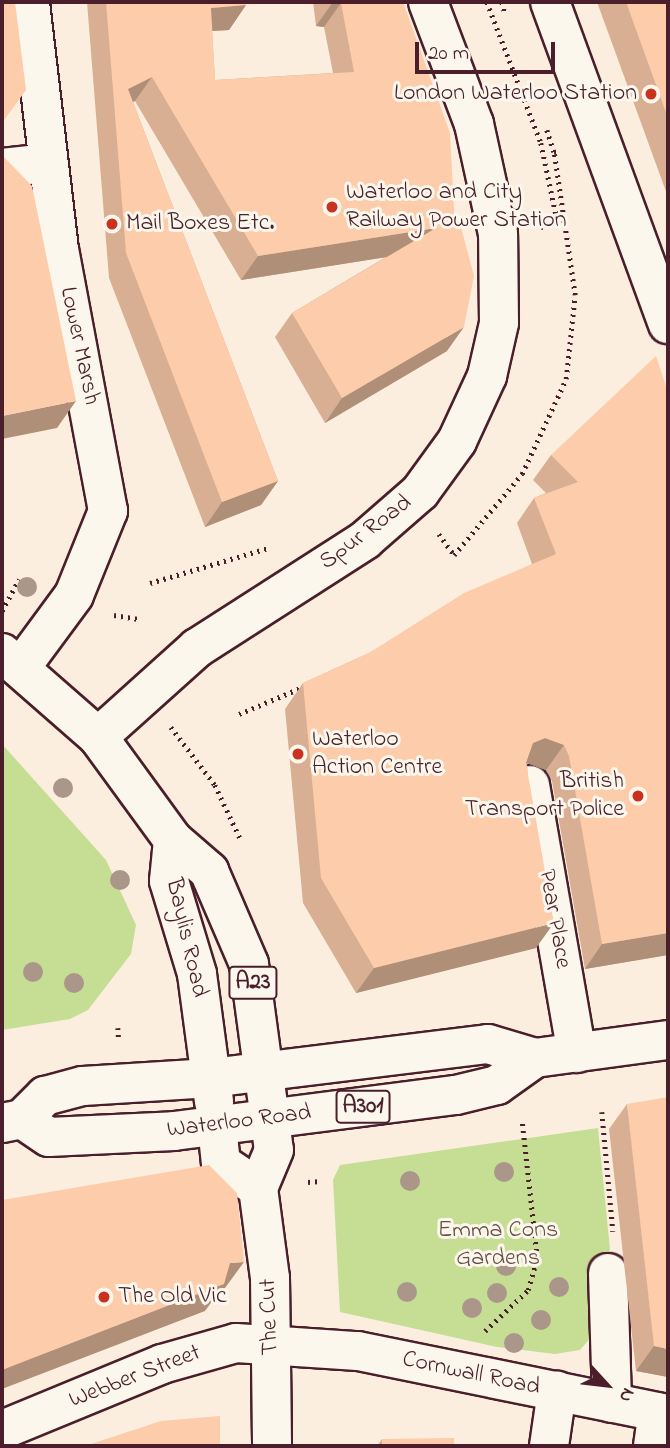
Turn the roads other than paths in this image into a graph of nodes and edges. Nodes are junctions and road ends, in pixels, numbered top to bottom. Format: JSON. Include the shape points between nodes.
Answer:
{"nodes":[{"id":1,"x":30,"y":2,"type":"edge"},
{"id":2,"x":428,"y":2,"type":"edge"},
{"id":3,"x":550,"y":2,"type":"edge"},
{"id":4,"x":48,"y":163,"type":"junction"},
{"id":5,"x":2,"y":167,"type":"edge"},
{"id":6,"x":668,"y":324,"type":"edge"},
{"id":7,"x":12,"y":660,"type":"edge"},
{"id":8,"x":98,"y":737,"type":"junction"},
{"id":9,"x":530,"y":785,"type":"edge"},
{"id":10,"x":173,"y":840,"type":"junction"},
{"id":11,"x":668,"y":1040,"type":"edge"},
{"id":12,"x":577,"y":1053,"type":"junction"},
{"id":13,"x":535,"y":1058,"type":"junction"},
{"id":14,"x":264,"y":1070,"type":"junction"},
{"id":15,"x":211,"y":1078,"type":"junction"},
{"id":16,"x":270,"y":1119,"type":"junction"},
{"id":17,"x":12,"y":1121,"type":"edge"},
{"id":18,"x":217,"y":1126,"type":"junction"},
{"id":19,"x":258,"y":1188,"type":"junction"},
{"id":20,"x":608,"y":1273,"type":"road end"},
{"id":21,"x":271,"y":1345,"type":"junction"},
{"id":22,"x":557,"y":1391,"type":"junction"},
{"id":23,"x":612,"y":1403,"type":"junction"},
{"id":24,"x":660,"y":1424,"type":"edge"},
{"id":25,"x":2,"y":1430,"type":"edge"},
{"id":26,"x":272,"y":1446,"type":"edge"},
{"id":27,"x":550,"y":1446,"type":"edge"}],
"edges":[{"from":1,"to":4,"type":"street","name":"Lower Marsh"},
{"from":2,"to":8,"type":"street","name":"Spur Road","via":[[474,124],[498,234],[499,323],[487,376],[457,441],[420,492],[365,540],[197,648]]},
{"from":3,"to":6,"type":"street"},
{"from":4,"to":5,"type":"street"},
{"from":4,"to":7,"type":"street","name":"Lower Marsh","via":[[67,298],[107,483],[108,511],[91,563]]},
{"from":7,"to":8,"type":"street","name":"Baylis Road","number":"A23"},
{"from":8,"to":10,"type":"street","name":"Baylis Road","number":"A23"},
{"from":9,"to":12,"type":"street","name":"Pear Place"},
{"from":10,"to":14,"type":"street","name":"Baylis Road","number":"A23","via":[[201,858],[249,964]]},
{"from":10,"to":15,"type":"street","name":"Baylis Road","number":"A23","via":[[169,881],[197,974]]},
{"from":11,"to":12,"type":"street","name":"Waterloo Road","number":"A301"},
{"from":12,"to":13,"type":"street","name":"Waterloo Road","number":"A301"},
{"from":13,"to":14,"type":"street","name":"Waterloo Road","number":"A301","via":[[488,1044]]},
{"from":13,"to":16,"type":"street","name":"Waterloo Road","number":"A301","via":[[497,1085],[470,1092]]},
{"from":14,"to":15,"type":"street","name":"Waterloo Road","number":"A301"},
{"from":14,"to":16,"type":"street","name":"The Cut"},
{"from":15,"to":17,"type":"street","name":"Waterloo Road","number":"A301","via":[[83,1086],[46,1096]]},
{"from":15,"to":18,"type":"street"},
{"from":16,"to":18,"type":"street","name":"Waterloo Road","number":"A301"},
{"from":16,"to":19,"type":"street","name":"The Cut","via":[[274,1150]]},
{"from":17,"to":18,"type":"street","name":"Waterloo Road","number":"A301","via":[[49,1137]]},
{"from":18,"to":19,"type":"street","via":[[221,1163]]},
{"from":19,"to":21,"type":"street","name":"The Cut"},
{"from":20,"to":23,"type":"street"},
{"from":21,"to":22,"type":"street","name":"Cornwall Road","via":[[358,1351]]},
{"from":21,"to":25,"type":"street","name":"Webber Street","via":[[216,1346]]},
{"from":21,"to":26,"type":"street","name":"The Cut"},
{"from":22,"to":23,"type":"street","name":"Cornwall Road"},
{"from":22,"to":27,"type":"street"},
{"from":23,"to":24,"type":"street","name":"Cornwall Road"}]}
